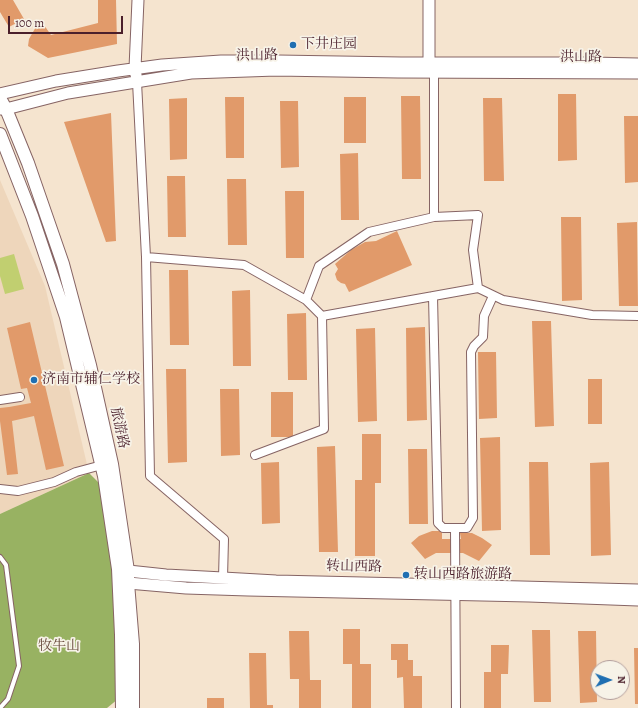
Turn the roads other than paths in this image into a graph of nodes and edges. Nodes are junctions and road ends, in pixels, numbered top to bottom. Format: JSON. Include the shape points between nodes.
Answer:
{"nodes":[{"id":1,"x":138,"y":0,"type":"edge"},
{"id":2,"x":429,"y":0,"type":"edge"},
{"id":3,"x":638,"y":64,"type":"edge"},
{"id":4,"x":135,"y":68,"type":"junction"},
{"id":5,"x":432,"y":68,"type":"junction"},
{"id":6,"x":638,"y":73,"type":"edge"},
{"id":7,"x":137,"y":82,"type":"junction"},
{"id":8,"x":0,"y":94,"type":"edge"},
{"id":9,"x":2,"y":105,"type":"edge"},
{"id":10,"x":0,"y":134,"type":"edge"},
{"id":11,"x":434,"y":218,"type":"junction"},
{"id":12,"x":146,"y":257,"type":"junction"},
{"id":13,"x":478,"y":288,"type":"junction"},
{"id":14,"x":433,"y":296,"type":"junction"},
{"id":15,"x":493,"y":296,"type":"junction"},
{"id":16,"x":306,"y":300,"type":"junction"},
{"id":17,"x":322,"y":316,"type":"junction"},
{"id":18,"x":638,"y":316,"type":"edge"},
{"id":19,"x":20,"y":397,"type":"dead end"},
{"id":20,"x":0,"y":400,"type":"edge"},
{"id":21,"x":256,"y":455,"type":"dead end"},
{"id":22,"x":102,"y":465,"type":"junction"},
{"id":23,"x":0,"y":489,"type":"edge"},
{"id":24,"x":455,"y":528,"type":"junction"},
{"id":25,"x":0,"y":557,"type":"edge"},
{"id":26,"x":123,"y":577,"type":"junction"},
{"id":27,"x":223,"y":578,"type":"junction"},
{"id":28,"x":455,"y":590,"type":"junction"},
{"id":29,"x":638,"y":590,"type":"edge"},
{"id":30,"x":638,"y":600,"type":"edge"},
{"id":31,"x":126,"y":707,"type":"edge"},
{"id":32,"x":0,"y":708,"type":"edge"},
{"id":33,"x":456,"y":708,"type":"edge"}],
"edges":[{"from":1,"to":4,"type":"main road"},
{"from":2,"to":5,"type":"main road"},
{"from":3,"to":5,"type":"main road","name":"洪山路"},
{"from":4,"to":5,"type":"main road","name":"洪山路","via":[[278,61]]},
{"from":4,"to":7,"type":"main road"},
{"from":4,"to":8,"type":"main road","name":"洪山路","via":[[56,81]]},
{"from":5,"to":6,"type":"main road","name":"洪山路"},
{"from":5,"to":7,"type":"main road","name":"洪山路","via":[[199,72]]},
{"from":5,"to":11,"type":"street"},
{"from":7,"to":9,"type":"main road","name":"洪山路"},
{"from":7,"to":12,"type":"street"},
{"from":9,"to":26,"type":"main road","name":"旅游路","via":[[28,164],[63,264],[90,365],[112,464]]},
{"from":10,"to":22,"type":"main road","name":"旅游路","via":[[32,216],[66,317]]},
{"from":11,"to":13,"type":"street","via":[[478,215],[473,250]]},
{"from":11,"to":16,"type":"street","via":[[369,232],[319,266]]},
{"from":12,"to":16,"type":"street","via":[[244,265]]},
{"from":12,"to":27,"type":"street","via":[[150,476],[224,539]]},
{"from":13,"to":14,"type":"street"},
{"from":13,"to":15,"type":"street"},
{"from":14,"to":17,"type":"street"},
{"from":14,"to":24,"type":"street","via":[[438,522],[443,528]]},
{"from":15,"to":18,"type":"street","via":[[503,300],[592,315]]},
{"from":15,"to":24,"type":"street","via":[[484,316],[483,337],[471,352],[473,518],[467,528]]},
{"from":16,"to":17,"type":"street"},
{"from":17,"to":21,"type":"street","via":[[324,429]]},
{"from":19,"to":20,"type":"street"},
{"from":22,"to":23,"type":"street","via":[[76,472],[54,482],[18,491]]},
{"from":22,"to":26,"type":"main road","name":"旅游路"},
{"from":24,"to":28,"type":"street"},
{"from":25,"to":32,"type":"lane","via":[[6,565],[19,666],[8,699]]},
{"from":26,"to":27,"type":"main road","name":"转山西路","via":[[166,575]]},
{"from":26,"to":28,"type":"main road","name":"转山西路","via":[[194,588]]},
{"from":26,"to":31,"type":"main road","name":"旅游路","via":[[133,644]]},
{"from":27,"to":28,"type":"main road","name":"转山西路"},
{"from":28,"to":29,"type":"main road","name":"转山西路"},
{"from":28,"to":30,"type":"main road","name":"转山西路"},
{"from":28,"to":33,"type":"street"}]}
